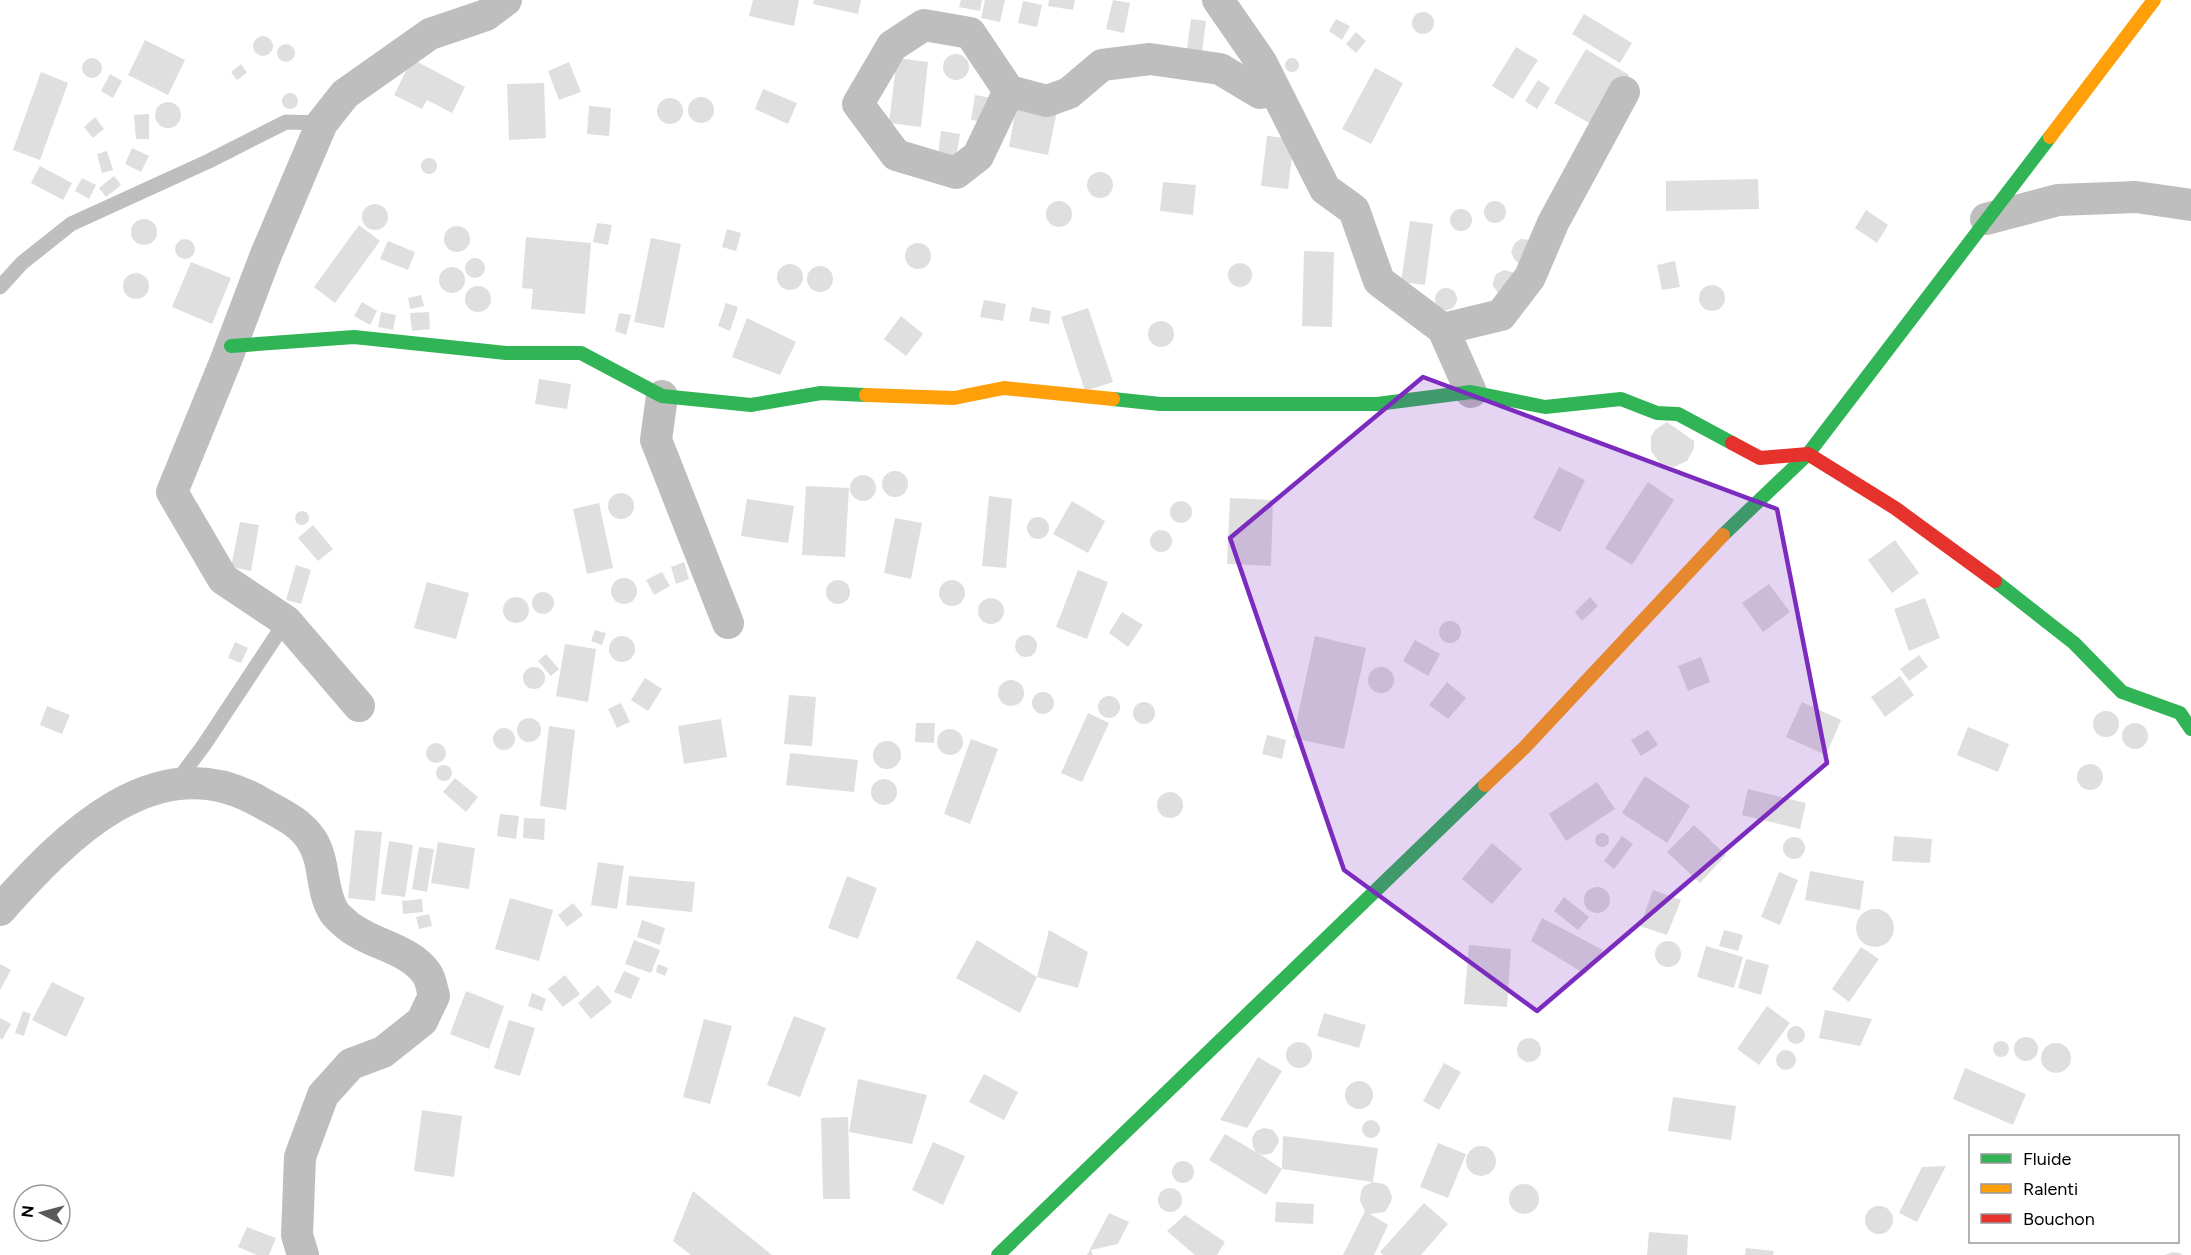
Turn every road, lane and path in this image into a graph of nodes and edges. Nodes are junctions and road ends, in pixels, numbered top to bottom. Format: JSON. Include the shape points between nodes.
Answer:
{"nodes":[{"id":1,"x":506,"y":0,"type":"edge"},
{"id":2,"x":1218,"y":0,"type":"edge"},
{"id":3,"x":2154,"y":0,"type":"edge"},
{"id":4,"x":1275,"y":90,"type":"junction"},
{"id":5,"x":1009,"y":91,"type":"junction"},
{"id":6,"x":1624,"y":92,"type":"dead end"},
{"id":7,"x":322,"y":123,"type":"junction"},
{"id":8,"x":2191,"y":204,"type":"edge"},
{"id":9,"x":1986,"y":219,"type":"junction"},
{"id":10,"x":0,"y":287,"type":"edge"},
{"id":11,"x":1443,"y":329,"type":"junction"},
{"id":12,"x":231,"y":346,"type":"junction"},
{"id":13,"x":1471,"y":392,"type":"junction"},
{"id":14,"x":662,"y":396,"type":"junction"},
{"id":15,"x":1808,"y":454,"type":"junction"},
{"id":16,"x":286,"y":621,"type":"junction"},
{"id":17,"x":729,"y":623,"type":"dead end"},
{"id":18,"x":359,"y":706,"type":"dead end"},
{"id":19,"x":2187,"y":714,"type":"edge"},
{"id":20,"x":175,"y":784,"type":"junction"},
{"id":21,"x":0,"y":910,"type":"edge"},
{"id":22,"x":303,"y":1255,"type":"edge"},
{"id":23,"x":998,"y":1255,"type":"edge"}],
"edges":[{"from":1,"to":7,"type":"street","via":[[486,15],[430,34],[345,94]]},
{"from":2,"to":4,"type":"street"},
{"from":3,"to":9,"type":"street"},
{"from":4,"to":5,"type":"street","via":[[1260,93],[1220,69],[1150,59],[1102,65],[1069,93],[1047,101]]},
{"from":4,"to":11,"type":"street","via":[[1325,189],[1354,210],[1379,280]]},
{"from":5,"to":5,"type":"street","via":[[970,33],[924,25],[892,46],[858,104],[896,155],[956,173],[978,156]]},
{"from":6,"to":11,"type":"street","via":[[1553,223],[1530,277],[1502,315]]},
{"from":7,"to":10,"type":"lane","via":[[285,122],[71,224],[22,263]]},
{"from":7,"to":12,"type":"street"},
{"from":8,"to":9,"type":"street","via":[[2136,197],[2058,200]]},
{"from":9,"to":15,"type":"street"},
{"from":11,"to":13,"type":"street"},
{"from":12,"to":14,"type":"street","via":[[354,337],[506,353],[581,353]]},
{"from":12,"to":16,"type":"street","via":[[172,492],[223,579]]},
{"from":13,"to":14,"type":"street","via":[[1377,404],[1160,404],[1004,388],[954,398],[821,393],[751,405]]},
{"from":13,"to":15,"type":"street","via":[[1545,407],[1621,399],[1657,412],[1678,414],[1760,458]]},
{"from":14,"to":17,"type":"street","via":[[656,440]]},
{"from":15,"to":19,"type":"street","via":[[1896,508],[1983,571],[2074,643],[2122,692]]},
{"from":15,"to":23,"type":"street","via":[[1711,547],[1526,747]]},
{"from":16,"to":18,"type":"street"},
{"from":16,"to":20,"type":"lane"},
{"from":20,"to":21,"type":"street","via":[[135,795],[81,828]]},
{"from":20,"to":22,"type":"street","via":[[214,784],[250,796],[297,824],[312,840],[321,860],[324,885],[334,913],[357,933],[417,961],[428,976],[434,996],[422,1021],[383,1052],[351,1064],[323,1095],[300,1157],[297,1234]]}]}
